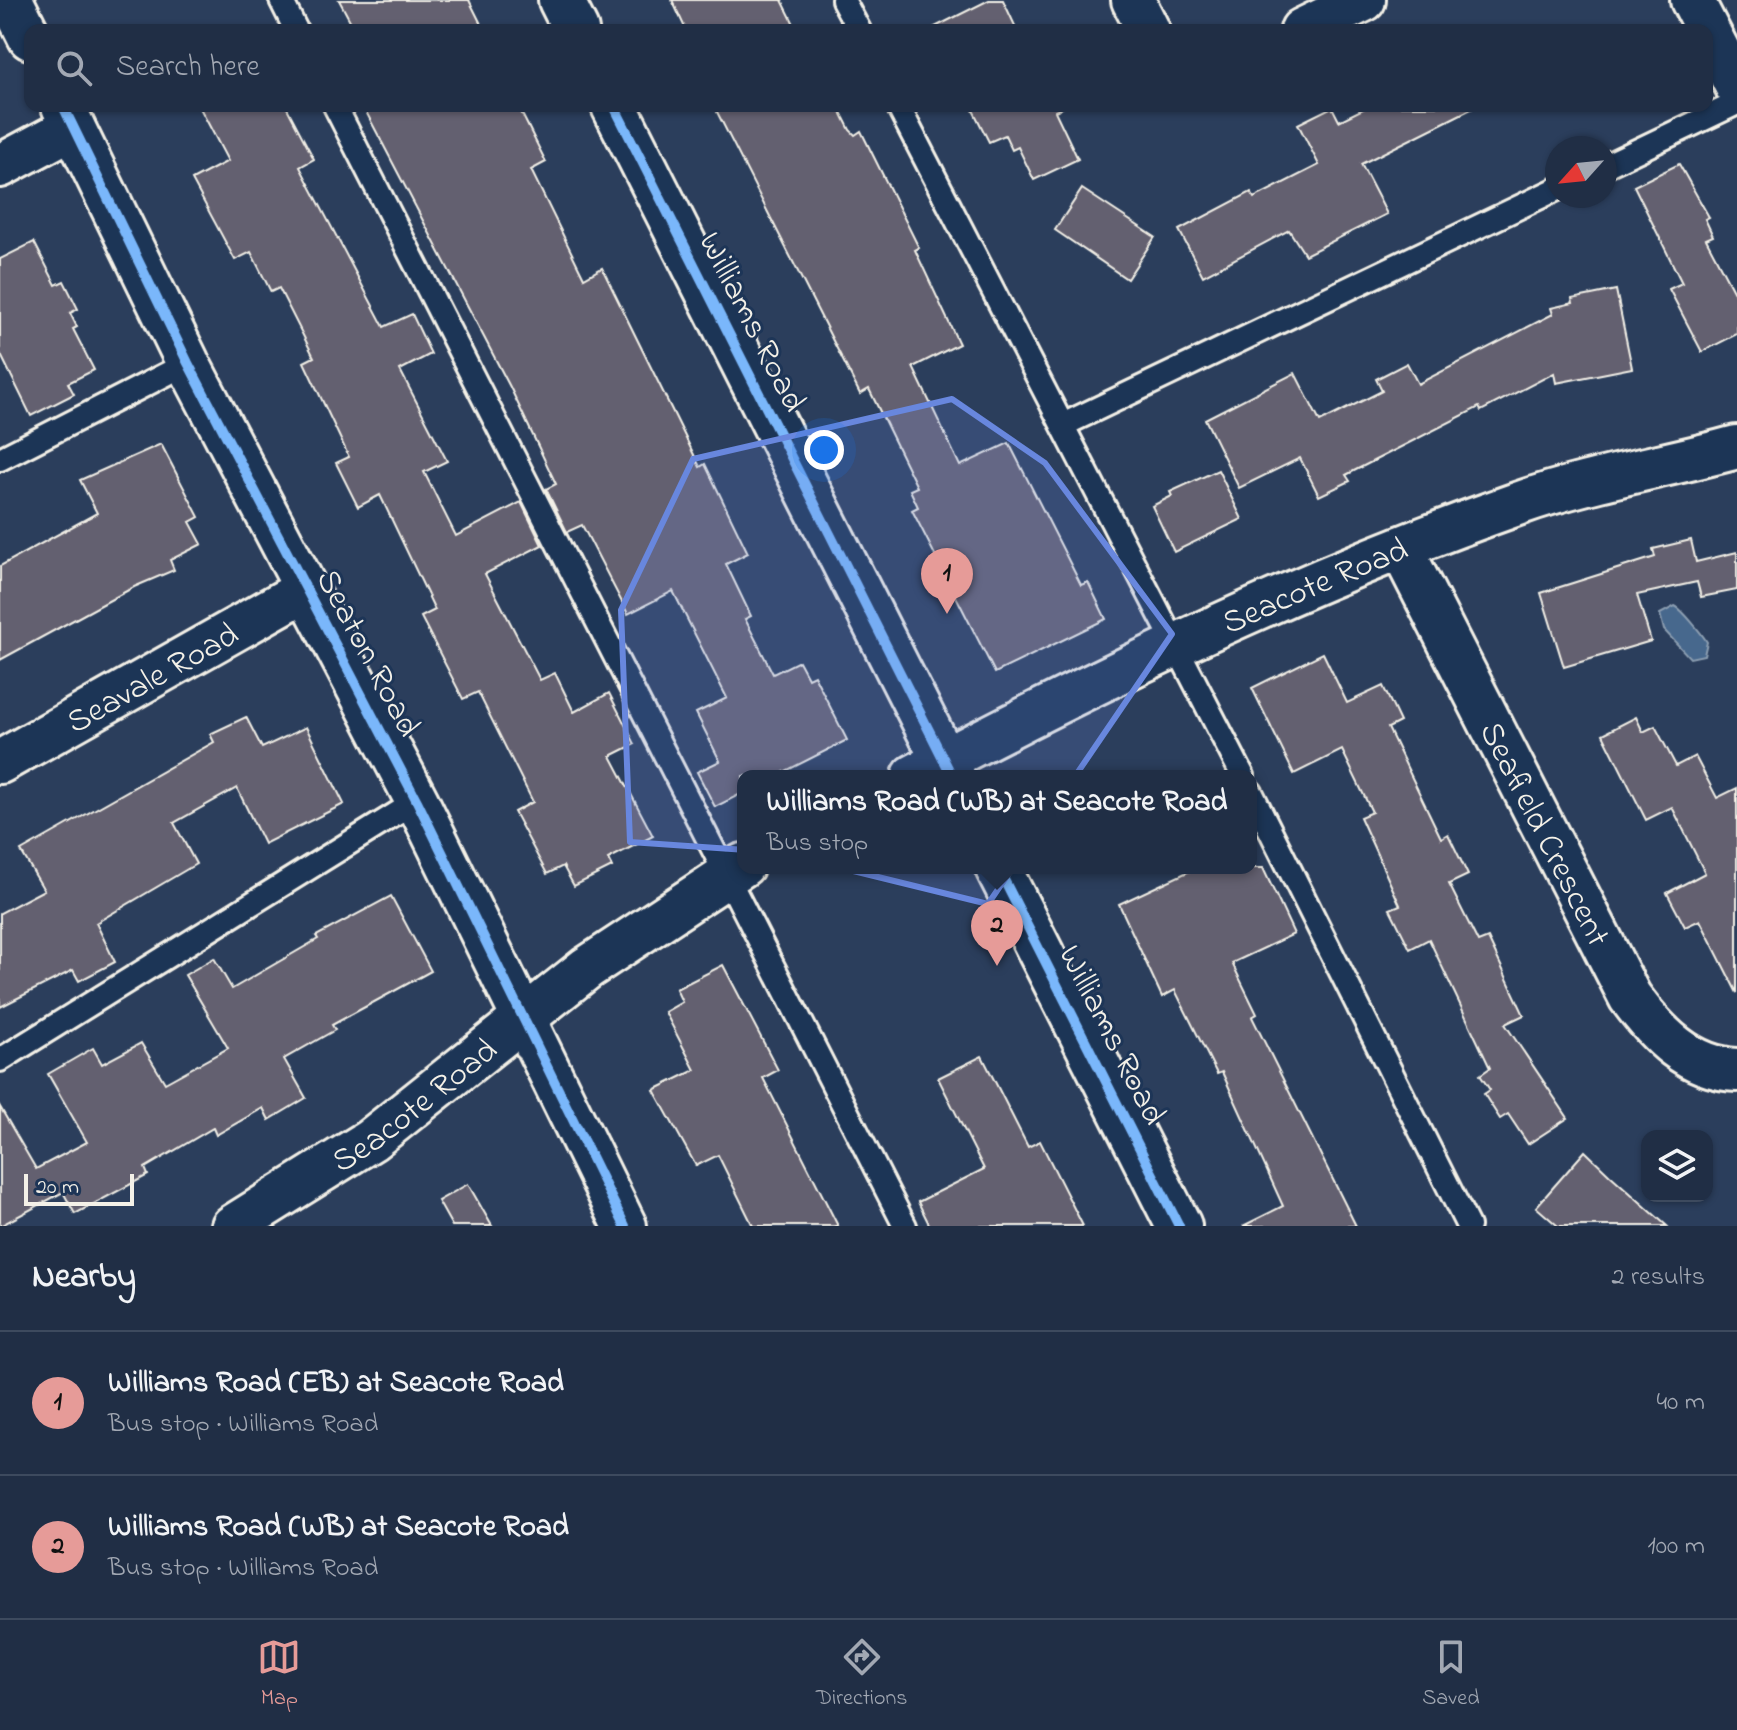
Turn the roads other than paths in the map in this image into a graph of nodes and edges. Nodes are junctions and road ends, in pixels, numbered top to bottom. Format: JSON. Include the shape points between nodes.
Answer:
{"nodes":[{"id":1,"x":11,"y":0,"type":"edge"},
{"id":2,"x":281,"y":0,"type":"edge"},
{"id":3,"x":561,"y":0,"type":"edge"},
{"id":4,"x":843,"y":0,"type":"edge"},
{"id":5,"x":1133,"y":0,"type":"edge"},
{"id":6,"x":1364,"y":0,"type":"edge"},
{"id":7,"x":1692,"y":0,"type":"edge"},
{"id":8,"x":293,"y":24,"type":"edge"},
{"id":9,"x":573,"y":24,"type":"edge"},
{"id":10,"x":856,"y":24,"type":"edge"},
{"id":11,"x":1145,"y":24,"type":"edge"},
{"id":12,"x":1314,"y":24,"type":"edge"},
{"id":13,"x":1704,"y":24,"type":"edge"},
{"id":14,"x":24,"y":26,"type":"edge"},
{"id":15,"x":1713,"y":41,"type":"edge"},
{"id":16,"x":1737,"y":87,"type":"edge"},
{"id":17,"x":1737,"y":103,"type":"edge"},
{"id":18,"x":338,"y":112,"type":"edge"},
{"id":19,"x":617,"y":112,"type":"edge"},
{"id":20,"x":901,"y":112,"type":"edge"},
{"id":21,"x":68,"y":116,"type":"edge"},
{"id":22,"x":1617,"y":160,"type":"edge"},
{"id":23,"x":0,"y":166,"type":"edge"},
{"id":24,"x":1545,"y":195,"type":"edge"},
{"id":25,"x":188,"y":363,"type":"junction"},
{"id":26,"x":1063,"y":425,"type":"junction"},
{"id":27,"x":1737,"y":447,"type":"edge"},
{"id":28,"x":0,"y":459,"type":"edge"},
{"id":29,"x":1401,"y":548,"type":"junction"},
{"id":30,"x":305,"y":590,"type":"junction"},
{"id":31,"x":1178,"y":644,"type":"junction"},
{"id":32,"x":0,"y":762,"type":"edge"},
{"id":33,"x":937,"y":770,"type":"edge"},
{"id":34,"x":939,"y":770,"type":"edge"},
{"id":35,"x":1240,"y":770,"type":"edge"},
{"id":36,"x":417,"y":801,"type":"junction"},
{"id":37,"x":1257,"y":804,"type":"edge"},
{"id":38,"x":734,"y":869,"type":"edge"},
{"id":39,"x":1001,"y":874,"type":"edge"},
{"id":40,"x":525,"y":1019,"type":"junction"},
{"id":41,"x":0,"y":1060,"type":"edge"},
{"id":42,"x":1737,"y":1070,"type":"edge"},
{"id":43,"x":233,"y":1226,"type":"edge"},
{"id":44,"x":625,"y":1226,"type":"edge"},
{"id":45,"x":905,"y":1226,"type":"edge"},
{"id":46,"x":1179,"y":1226,"type":"edge"},
{"id":47,"x":1468,"y":1226,"type":"edge"}],
"edges":[{"from":1,"to":14,"type":"street"},
{"from":2,"to":8,"type":"lane"},
{"from":3,"to":9,"type":"street"},
{"from":4,"to":10,"type":"lane"},
{"from":5,"to":11,"type":"street"},
{"from":6,"to":12,"type":"street"},
{"from":7,"to":13,"type":"street"},
{"from":15,"to":16,"type":"street"},
{"from":17,"to":22,"type":"lane"},
{"from":18,"to":38,"type":"lane"},
{"from":19,"to":33,"type":"street","name":"Williams Road"},
{"from":20,"to":26,"type":"lane"},
{"from":21,"to":23,"type":"street"},
{"from":21,"to":25,"type":"street","name":"Seaton Road"},
{"from":24,"to":26,"type":"lane"},
{"from":25,"to":28,"type":"lane"},
{"from":25,"to":30,"type":"street","name":"Seaton Road"},
{"from":26,"to":31,"type":"lane"},
{"from":27,"to":29,"type":"street","name":"Seacote Road","via":[[1523,501]]},
{"from":29,"to":31,"type":"street","name":"Seacote Road"},
{"from":29,"to":42,"type":"street","name":"Seafield Crescent","via":[[1630,997],[1675,1047],[1702,1063]]},
{"from":30,"to":32,"type":"street","name":"Seavale Road"},
{"from":30,"to":36,"type":"street","name":"Seaton Road"},
{"from":31,"to":34,"type":"street","name":"Seacote Road"},
{"from":31,"to":35,"type":"lane"},
{"from":36,"to":40,"type":"street","name":"Seaton Road"},
{"from":36,"to":41,"type":"lane"},
{"from":37,"to":47,"type":"lane"},
{"from":38,"to":40,"type":"street","name":"Seacote Road","via":[[587,968]]},
{"from":38,"to":45,"type":"lane"},
{"from":39,"to":46,"type":"street","name":"Williams Road"},
{"from":40,"to":43,"type":"street","name":"Seacote Road","via":[[371,1140]]},
{"from":40,"to":44,"type":"street","name":"Seaton Road"}]}
